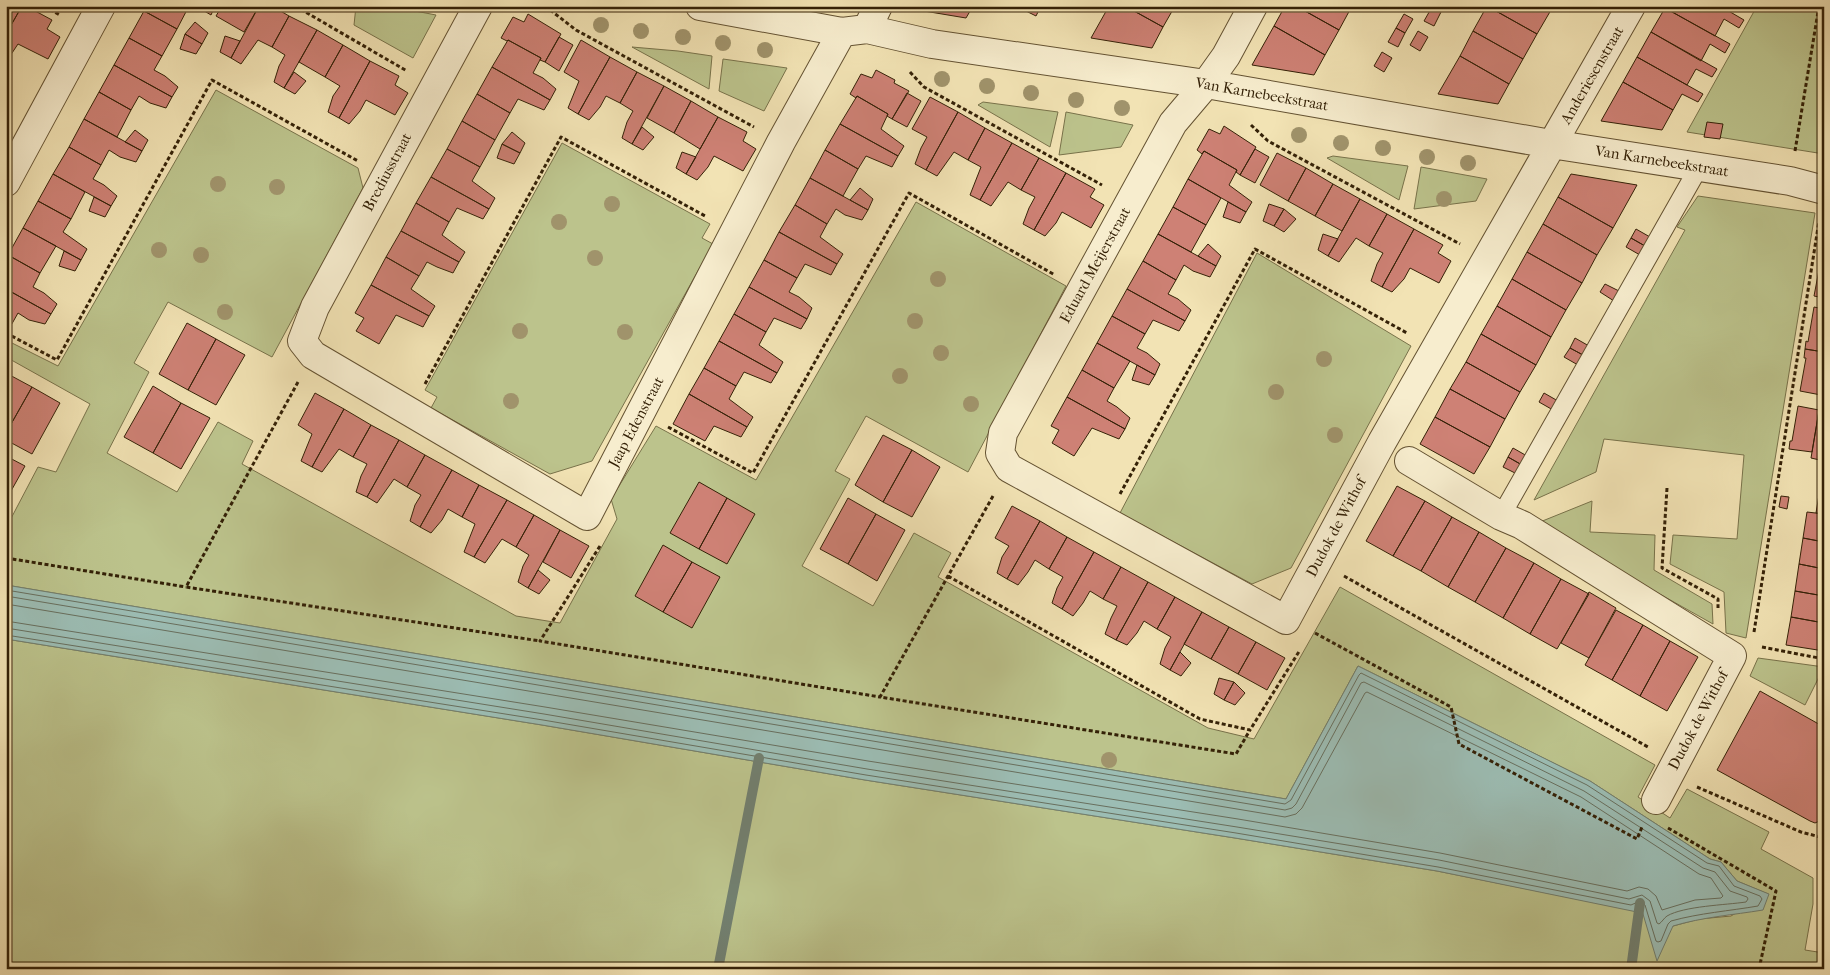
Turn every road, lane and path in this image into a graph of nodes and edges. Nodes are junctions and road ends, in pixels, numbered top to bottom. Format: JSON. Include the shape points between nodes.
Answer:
{"nodes":[{"id":1,"x":101,"y":6,"type":"edge"},
{"id":2,"x":295,"y":6,"type":"edge"},
{"id":3,"x":478,"y":6,"type":"edge"},
{"id":4,"x":544,"y":6,"type":"edge"},
{"id":5,"x":700,"y":6,"type":"edge"},
{"id":6,"x":1253,"y":6,"type":"edge"},
{"id":7,"x":1632,"y":6,"type":"edge"},
{"id":8,"x":1820,"y":6,"type":"edge"},
{"id":9,"x":863,"y":22,"type":"edge"},
{"id":10,"x":905,"y":68,"type":"dead end"},
{"id":11,"x":1206,"y":84,"type":"junction"},
{"id":12,"x":434,"y":86,"type":"junction"},
{"id":13,"x":1247,"y":122,"type":"dead end"},
{"id":14,"x":781,"y":142,"type":"junction"},
{"id":15,"x":1552,"y":144,"type":"junction"},
{"id":16,"x":1699,"y":167,"type":"junction"},
{"id":17,"x":385,"y":176,"type":"junction"},
{"id":18,"x":1790,"y":181,"type":"junction"},
{"id":19,"x":6,"y":182,"type":"edge"},
{"id":20,"x":1130,"y":200,"type":"junction"},
{"id":21,"x":1822,"y":201,"type":"edge"},
{"id":22,"x":734,"y":232,"type":"junction"},
{"id":23,"x":1487,"y":259,"type":"junction"},
{"id":24,"x":1082,"y":290,"type":"junction"},
{"id":25,"x":6,"y":333,"type":"edge"},
{"id":26,"x":307,"y":348,"type":"junction"},
{"id":27,"x":1436,"y":348,"type":"junction"},
{"id":28,"x":410,"y":411,"type":"junction"},
{"id":29,"x":641,"y":413,"type":"junction"},
{"id":30,"x":1004,"y":460,"type":"junction"},
{"id":31,"x":1408,"y":461,"type":"dead end"},
{"id":32,"x":1667,"y":488,"type":"dead end"},
{"id":33,"x":587,"y":516,"type":"junction"},
{"id":34,"x":1501,"y":516,"type":"junction"},
{"id":35,"x":1105,"y":521,"type":"junction"},
{"id":36,"x":6,"y":558,"type":"edge"},
{"id":37,"x":1318,"y":561,"type":"junction"},
{"id":38,"x":948,"y":576,"type":"junction"},
{"id":39,"x":186,"y":587,"type":"junction"},
{"id":40,"x":1310,"y":630,"type":"dead end"},
{"id":41,"x":540,"y":641,"type":"junction"},
{"id":42,"x":1304,"y":643,"type":"dead end"},
{"id":43,"x":1734,"y":650,"type":"junction"},
{"id":44,"x":1824,"y":659,"type":"edge"},
{"id":45,"x":880,"y":697,"type":"junction"},
{"id":46,"x":1250,"y":730,"type":"junction"},
{"id":47,"x":1672,"y":769,"type":"junction"},
{"id":48,"x":1656,"y":800,"type":"dead end"},
{"id":49,"x":1644,"y":824,"type":"dead end"},
{"id":50,"x":1665,"y":826,"type":"dead end"},
{"id":51,"x":1824,"y":838,"type":"edge"},
{"id":52,"x":1759,"y":969,"type":"edge"}],
"edges":[{"from":1,"to":19,"type":"street"},
{"from":2,"to":12,"type":"path"},
{"from":3,"to":12,"type":"street","name":"Brediusstraat"},
{"from":4,"to":14,"type":"path","via":[[576,30]]},
{"from":5,"to":9,"type":"street","name":"Van Karnebeekstraat"},
{"from":6,"to":11,"type":"street","name":"Eduard Meijerstraat","via":[[1226,56]]},
{"from":7,"to":15,"type":"street","name":"Anderiesenstraat"},
{"from":8,"to":18,"type":"path"},
{"from":9,"to":11,"type":"street","name":"Van Karnebeekstraat","via":[[932,44]]},
{"from":9,"to":14,"type":"street","name":"Jaap Edenstraat"},
{"from":10,"to":20,"type":"path","via":[[924,87]]},
{"from":11,"to":15,"type":"street","name":"Van Karnebeekstraat"},
{"from":11,"to":20,"type":"street","name":"Eduard Meijerstraat","via":[[1172,123]]},
{"from":12,"to":17,"type":"street","name":"Brediusstraat"},
{"from":13,"to":23,"type":"path","via":[[1268,141]]},
{"from":14,"to":22,"type":"street","name":"Jaap Edenstraat"},
{"from":15,"to":16,"type":"street","name":"Van Karnebeekstraat"},
{"from":15,"to":23,"type":"street","name":"Dudok de Withof"},
{"from":16,"to":18,"type":"street","name":"Van Karnebeekstraat"},
{"from":16,"to":34,"type":"lane"},
{"from":17,"to":25,"type":"path","via":[[212,80],[57,360]]},
{"from":17,"to":26,"type":"street","name":"Brediusstraat","via":[[315,307]]},
{"from":18,"to":21,"type":"street","name":"Van Karnebeekstraat"},
{"from":20,"to":24,"type":"street","name":"Eduard Meijerstraat"},
{"from":21,"to":43,"type":"path"},
{"from":22,"to":28,"type":"path","via":[[561,137]]},
{"from":22,"to":29,"type":"street","name":"Jaap Edenstraat"},
{"from":23,"to":27,"type":"street","name":"Dudok de Withof"},
{"from":24,"to":29,"type":"path","via":[[909,193],[752,473]]},
{"from":24,"to":30,"type":"street","name":"Eduard Meijerstraat","via":[[1003,433]]},
{"from":26,"to":28,"type":"street"},
{"from":26,"to":39,"type":"path"},
{"from":27,"to":35,"type":"path","via":[[1255,249]]},
{"from":27,"to":37,"type":"street","name":"Dudok de Withof"},
{"from":28,"to":33,"type":"street"},
{"from":29,"to":33,"type":"street","name":"Jaap Edenstraat"},
{"from":30,"to":35,"type":"street","name":"Dudok de Withof"},
{"from":30,"to":38,"type":"path"},
{"from":31,"to":34,"type":"street","name":"Dudok de Withof"},
{"from":32,"to":43,"type":"path","via":[[1662,568],[1718,599]]},
{"from":33,"to":41,"type":"path","via":[[602,542]]},
{"from":34,"to":43,"type":"street","name":"Dudok de Withof","via":[[1522,525]]},
{"from":35,"to":37,"type":"street","name":"Dudok de Withof","via":[[1286,620]]},
{"from":36,"to":39,"type":"path"},
{"from":37,"to":47,"type":"path"},
{"from":38,"to":45,"type":"path"},
{"from":38,"to":46,"type":"path","via":[[1200,719]]},
{"from":39,"to":41,"type":"path"},
{"from":40,"to":49,"type":"path","via":[[1451,707],[1459,744],[1637,839]]},
{"from":41,"to":45,"type":"path"},
{"from":42,"to":46,"type":"path"},
{"from":43,"to":44,"type":"path"},
{"from":43,"to":47,"type":"street","name":"Dudok de Withof"},
{"from":45,"to":46,"type":"path","via":[[1236,754]]},
{"from":47,"to":48,"type":"street","name":"Dudok de Withof"},
{"from":47,"to":51,"type":"path","via":[[1801,832]]},
{"from":50,"to":52,"type":"path","via":[[1776,891]]}]}
